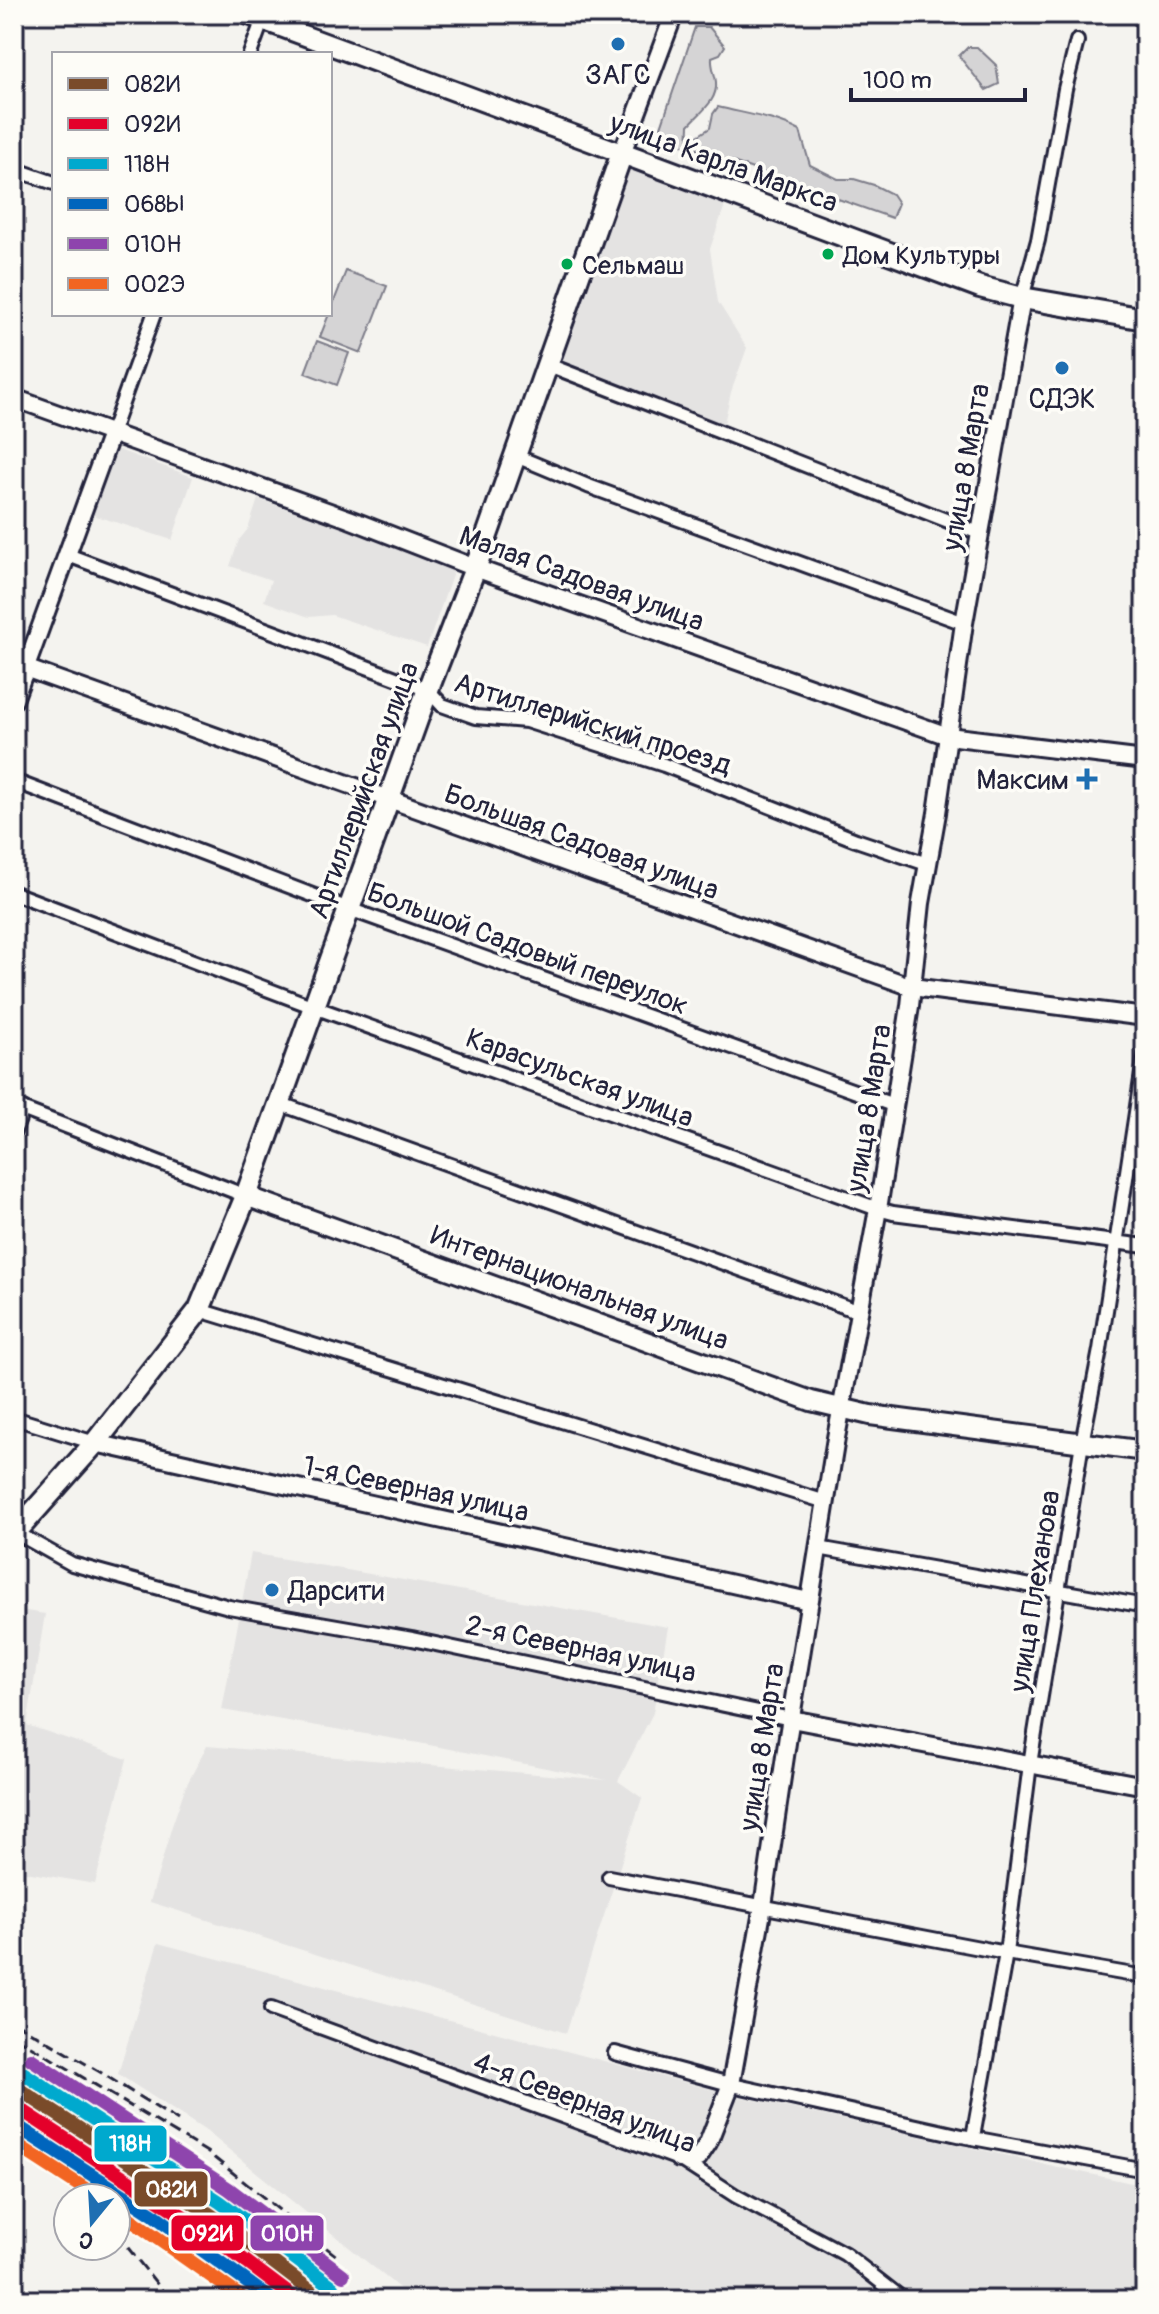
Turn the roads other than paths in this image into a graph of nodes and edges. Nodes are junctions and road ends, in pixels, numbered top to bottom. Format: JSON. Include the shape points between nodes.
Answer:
{"nodes":[{"id":1,"x":674,"y":14,"type":"edge"},
{"id":2,"x":258,"y":16,"type":"edge"},
{"id":3,"x":1077,"y":41,"type":"dead end"},
{"id":4,"x":250,"y":52,"type":"edge"},
{"id":5,"x":622,"y":153,"type":"junction"},
{"id":6,"x":14,"y":169,"type":"edge"},
{"id":7,"x":52,"y":182,"type":"edge"},
{"id":8,"x":1022,"y":298,"type":"junction"},
{"id":9,"x":153,"y":316,"type":"edge"},
{"id":10,"x":1145,"y":319,"type":"edge"},
{"id":11,"x":546,"y":364,"type":"junction"},
{"id":12,"x":14,"y":398,"type":"edge"},
{"id":13,"x":111,"y":434,"type":"junction"},
{"id":14,"x":516,"y":456,"type":"junction"},
{"id":15,"x":979,"y":533,"type":"junction"},
{"id":16,"x":68,"y":555,"type":"junction"},
{"id":17,"x":475,"y":568,"type":"junction"},
{"id":18,"x":964,"y":623,"type":"junction"},
{"id":19,"x":20,"y":666,"type":"edge"},
{"id":20,"x":428,"y":690,"type":"junction"},
{"id":21,"x":14,"y":700,"type":"edge"},
{"id":22,"x":948,"y":736,"type":"junction"},
{"id":23,"x":1145,"y":760,"type":"edge"},
{"id":24,"x":14,"y":781,"type":"edge"},
{"id":25,"x":389,"y":799,"type":"junction"},
{"id":26,"x":927,"y":864,"type":"junction"},
{"id":27,"x":14,"y":893,"type":"edge"},
{"id":28,"x":349,"y":909,"type":"junction"},
{"id":29,"x":912,"y":987,"type":"junction"},
{"id":30,"x":314,"y":1007,"type":"junction"},
{"id":31,"x":1145,"y":1017,"type":"edge"},
{"id":32,"x":1145,"y":1053,"type":"edge"},
{"id":33,"x":278,"y":1103,"type":"junction"},
{"id":34,"x":893,"y":1105,"type":"junction"},
{"id":35,"x":18,"y":1108,"type":"edge"},
{"id":36,"x":1140,"y":1125,"type":"edge"},
{"id":37,"x":14,"y":1132,"type":"edge"},
{"id":38,"x":246,"y":1196,"type":"junction"},
{"id":39,"x":878,"y":1209,"type":"junction"},
{"id":40,"x":1116,"y":1243,"type":"junction"},
{"id":41,"x":1145,"y":1246,"type":"edge"},
{"id":42,"x":199,"y":1310,"type":"junction"},
{"id":43,"x":857,"y":1311,"type":"junction"},
{"id":44,"x":841,"y":1408,"type":"junction"},
{"id":45,"x":14,"y":1418,"type":"edge"},
{"id":46,"x":95,"y":1443,"type":"junction"},
{"id":47,"x":1082,"y":1443,"type":"junction"},
{"id":48,"x":1145,"y":1451,"type":"edge"},
{"id":49,"x":826,"y":1502,"type":"junction"},
{"id":50,"x":15,"y":1533,"type":"edge"},
{"id":51,"x":818,"y":1548,"type":"junction"},
{"id":52,"x":1059,"y":1591,"type":"junction"},
{"id":53,"x":809,"y":1601,"type":"junction"},
{"id":54,"x":1145,"y":1606,"type":"edge"},
{"id":55,"x":791,"y":1719,"type":"junction"},
{"id":56,"x":1030,"y":1764,"type":"junction"},
{"id":57,"x":1145,"y":1786,"type":"edge"},
{"id":58,"x":609,"y":1877,"type":"dead end"},
{"id":59,"x":763,"y":1906,"type":"junction"},
{"id":60,"x":1006,"y":1953,"type":"junction"},
{"id":61,"x":1145,"y":1977,"type":"edge"},
{"id":62,"x":271,"y":2009,"type":"dead end"},
{"id":63,"x":615,"y":2053,"type":"dead end"},
{"id":64,"x":731,"y":2084,"type":"junction"},
{"id":65,"x":973,"y":2137,"type":"junction"},
{"id":66,"x":698,"y":2158,"type":"junction"},
{"id":67,"x":679,"y":2159,"type":"junction"},
{"id":68,"x":1145,"y":2170,"type":"edge"},
{"id":69,"x":704,"y":2175,"type":"junction"},
{"id":70,"x":904,"y":2300,"type":"edge"}],
"edges":[{"from":1,"to":5,"type":"street","name":"Артиллерийская улица"},
{"from":2,"to":4,"type":"street"},
{"from":2,"to":5,"type":"main road","name":"улица Карла Маркса"},
{"from":3,"to":8,"type":"street","name":"улица 8 Марта"},
{"from":5,"to":8,"type":"main road","name":"улица Карла Маркса"},
{"from":5,"to":11,"type":"main road","name":"Артиллерийская улица"},
{"from":6,"to":7,"type":"street"},
{"from":8,"to":10,"type":"main road","name":"улица Карла Маркса"},
{"from":8,"to":15,"type":"street","name":"улица 8 Марта"},
{"from":9,"to":13,"type":"street"},
{"from":11,"to":14,"type":"main road","name":"Артиллерийская улица"},
{"from":11,"to":15,"type":"street"},
{"from":12,"to":13,"type":"street","name":"Малая Садовая улица"},
{"from":13,"to":16,"type":"street"},
{"from":13,"to":17,"type":"street","name":"Малая Садовая улица"},
{"from":14,"to":17,"type":"main road","name":"Артиллерийская улица"},
{"from":14,"to":18,"type":"street"},
{"from":15,"to":18,"type":"street","name":"улица 8 Марта"},
{"from":16,"to":19,"type":"street"},
{"from":16,"to":20,"type":"street","name":"Артиллерийский проезд"},
{"from":17,"to":20,"type":"main road","name":"Артиллерийская улица"},
{"from":17,"to":22,"type":"street","name":"Малая Садовая улица"},
{"from":18,"to":22,"type":"street","name":"улица 8 Марта"},
{"from":19,"to":21,"type":"street"},
{"from":19,"to":25,"type":"street","name":"Большая Садовая улица"},
{"from":20,"to":25,"type":"main road","name":"Артиллерийская улица"},
{"from":20,"to":26,"type":"street","name":"Артиллерийский проезд","via":[[442,705],[476,717],[526,721],[664,765]]},
{"from":22,"to":23,"type":"street","name":"Малая Садовая улица"},
{"from":22,"to":26,"type":"street","name":"улица 8 Марта"},
{"from":24,"to":28,"type":"street","name":"Большой Садовый переулок"},
{"from":25,"to":28,"type":"main road","name":"Артиллерийская улица"},
{"from":25,"to":29,"type":"street","name":"Большая Садовая улица"},
{"from":26,"to":29,"type":"street","name":"улица 8 Марта"},
{"from":27,"to":30,"type":"street","name":"Карасульская улица"},
{"from":28,"to":30,"type":"main road","name":"Артиллерийская улица"},
{"from":28,"to":34,"type":"street","name":"Большой Садовый переулок"},
{"from":29,"to":31,"type":"street","name":"Большая Садовая улица"},
{"from":29,"to":34,"type":"street","name":"улица 8 Марта"},
{"from":30,"to":33,"type":"main road","name":"Артиллерийская улица"},
{"from":30,"to":39,"type":"street","name":"Карасульская улица"},
{"from":32,"to":36,"type":"street","name":"улица Плеханова"},
{"from":33,"to":38,"type":"main road","name":"Артиллерийская улица"},
{"from":33,"to":43,"type":"street"},
{"from":34,"to":39,"type":"street","name":"улица 8 Марта"},
{"from":35,"to":37,"type":"street"},
{"from":35,"to":38,"type":"street","name":"Интернациональная улица"},
{"from":36,"to":40,"type":"street","name":"улица Плеханова"},
{"from":38,"to":42,"type":"main road","name":"Артиллерийская улица"},
{"from":38,"to":44,"type":"main road","name":"Интернациональная улица"},
{"from":39,"to":40,"type":"street","name":"Карасульская улица"},
{"from":39,"to":43,"type":"street","name":"улица 8 Марта"},
{"from":40,"to":41,"type":"street","name":"Карасульская улица"},
{"from":40,"to":47,"type":"street","name":"улица Плеханова"},
{"from":42,"to":46,"type":"main road","name":"Артиллерийская улица"},
{"from":42,"to":49,"type":"street"},
{"from":43,"to":44,"type":"street","name":"улица 8 Марта"},
{"from":44,"to":47,"type":"main road","name":"Интернациональная улица"},
{"from":44,"to":49,"type":"street","name":"улица 8 Марта"},
{"from":45,"to":46,"type":"street","name":"1-я Северная улица"},
{"from":46,"to":50,"type":"main road","name":"Артиллерийская улица"},
{"from":46,"to":53,"type":"street","name":"1-я Северная улица"},
{"from":47,"to":48,"type":"main road","name":"Интернациональная улица"},
{"from":47,"to":52,"type":"street","name":"улица Плеханова"},
{"from":49,"to":51,"type":"street","name":"улица 8 Марта"},
{"from":50,"to":55,"type":"street","name":"2-я Северная улица","via":[[72,1564],[229,1607],[412,1639]]},
{"from":51,"to":52,"type":"street"},
{"from":51,"to":53,"type":"street","name":"улица 8 Марта"},
{"from":52,"to":54,"type":"street"},
{"from":52,"to":56,"type":"street","name":"улица Плеханова"},
{"from":53,"to":55,"type":"street","name":"улица 8 Марта"},
{"from":55,"to":56,"type":"street","name":"2-я Северная улица"},
{"from":55,"to":59,"type":"street","name":"улица 8 Марта"},
{"from":56,"to":57,"type":"street","name":"2-я Северная улица"},
{"from":56,"to":60,"type":"street","name":"улица Плеханова"},
{"from":58,"to":59,"type":"street"},
{"from":59,"to":60,"type":"street"},
{"from":59,"to":64,"type":"street","name":"улица 8 Марта"},
{"from":60,"to":61,"type":"street"},
{"from":60,"to":65,"type":"street","name":"улица Плеханова"},
{"from":62,"to":67,"type":"street","name":"4-я Северная улица"},
{"from":63,"to":64,"type":"street"},
{"from":64,"to":65,"type":"street"},
{"from":64,"to":66,"type":"street","name":"улица 8 Марта"},
{"from":65,"to":68,"type":"street"},
{"from":66,"to":67,"type":"street"},
{"from":66,"to":69,"type":"street"},
{"from":67,"to":69,"type":"street","name":"4-я Северная улица"},
{"from":69,"to":70,"type":"street","name":"4-я Северная улица","via":[[845,2254]]}]}
